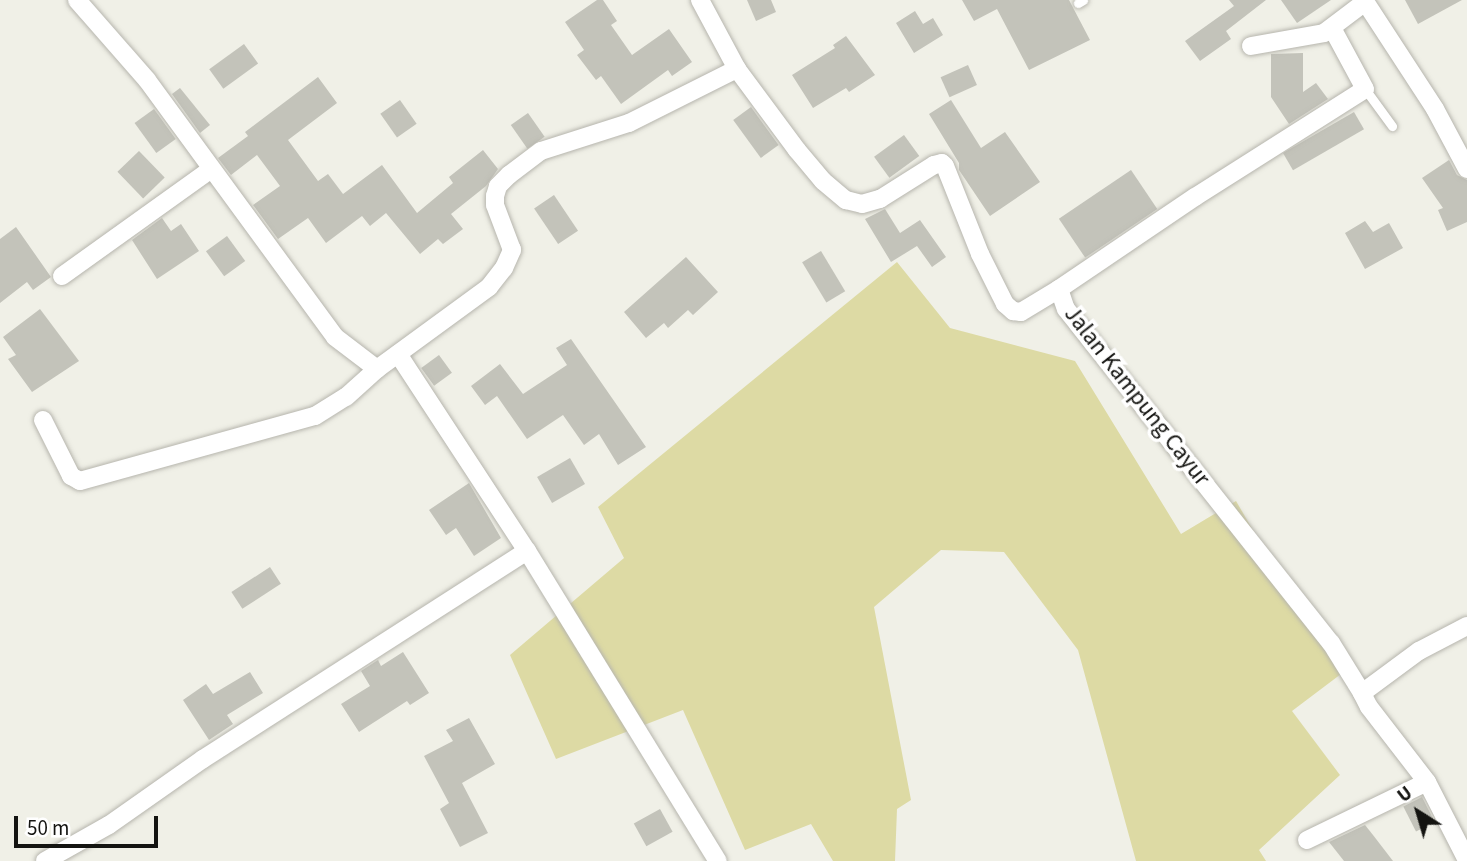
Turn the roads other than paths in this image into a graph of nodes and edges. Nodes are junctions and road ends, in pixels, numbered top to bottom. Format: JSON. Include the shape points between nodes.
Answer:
{"nodes":[{"id":1,"x":77,"y":0,"type":"edge"},
{"id":2,"x":700,"y":0,"type":"edge"},
{"id":3,"x":1364,"y":1,"type":"edge"},
{"id":4,"x":1332,"y":28,"type":"junction"},
{"id":5,"x":1251,"y":46,"type":"dead end"},
{"id":6,"x":737,"y":69,"type":"junction"},
{"id":7,"x":1365,"y":89,"type":"junction"},
{"id":8,"x":1392,"y":125,"type":"dead end"},
{"id":9,"x":1467,"y":169,"type":"edge"},
{"id":10,"x":210,"y":170,"type":"junction"},
{"id":11,"x":62,"y":276,"type":"dead end"},
{"id":12,"x":1059,"y":289,"type":"junction"},
{"id":13,"x":398,"y":354,"type":"junction"},
{"id":14,"x":376,"y":369,"type":"junction"},
{"id":15,"x":43,"y":420,"type":"dead end"},
{"id":16,"x":527,"y":551,"type":"junction"},
{"id":17,"x":1467,"y":626,"type":"edge"},
{"id":18,"x":1362,"y":693,"type":"junction"},
{"id":19,"x":1427,"y":782,"type":"junction"},
{"id":20,"x":1307,"y":840,"type":"dead end"},
{"id":21,"x":1467,"y":860,"type":"edge"},
{"id":22,"x":45,"y":861,"type":"edge"},
{"id":23,"x":718,"y":861,"type":"edge"}],
"edges":[{"from":1,"to":10,"type":"street","via":[[147,80]]},
{"from":2,"to":6,"type":"street","name":"Jalan Kampung Cayur"},
{"from":3,"to":4,"type":"street"},
{"from":3,"to":9,"type":"street"},
{"from":4,"to":5,"type":"street","via":[[1300,39]]},
{"from":4,"to":7,"type":"street"},
{"from":6,"to":12,"type":"street","name":"Jalan Kampung Cayur","via":[[797,150],[846,200],[862,204],[880,199],[942,163],[1005,304],[1021,312]]},
{"from":6,"to":13,"type":"street","via":[[629,124],[541,151],[509,175],[498,186],[495,205],[511,243],[511,258],[489,287]]},
{"from":7,"to":8,"type":"lane"},
{"from":7,"to":12,"type":"street"},
{"from":10,"to":11,"type":"street"},
{"from":10,"to":14,"type":"street","via":[[335,337]]},
{"from":12,"to":18,"type":"street","name":"Jalan Kampung Cayur","via":[[1066,309],[1324,634]]},
{"from":13,"to":14,"type":"street"},
{"from":13,"to":16,"type":"street"},
{"from":14,"to":15,"type":"street","via":[[346,397],[315,416],[80,481],[71,476]]},
{"from":16,"to":22,"type":"street","via":[[109,825]]},
{"from":16,"to":23,"type":"street"},
{"from":17,"to":18,"type":"street","via":[[1419,651]]},
{"from":18,"to":19,"type":"street","name":"Jalan Kampung Cayur"},
{"from":19,"to":20,"type":"street"},
{"from":19,"to":21,"type":"street","name":"Jalan Kampung Cayur"}]}
